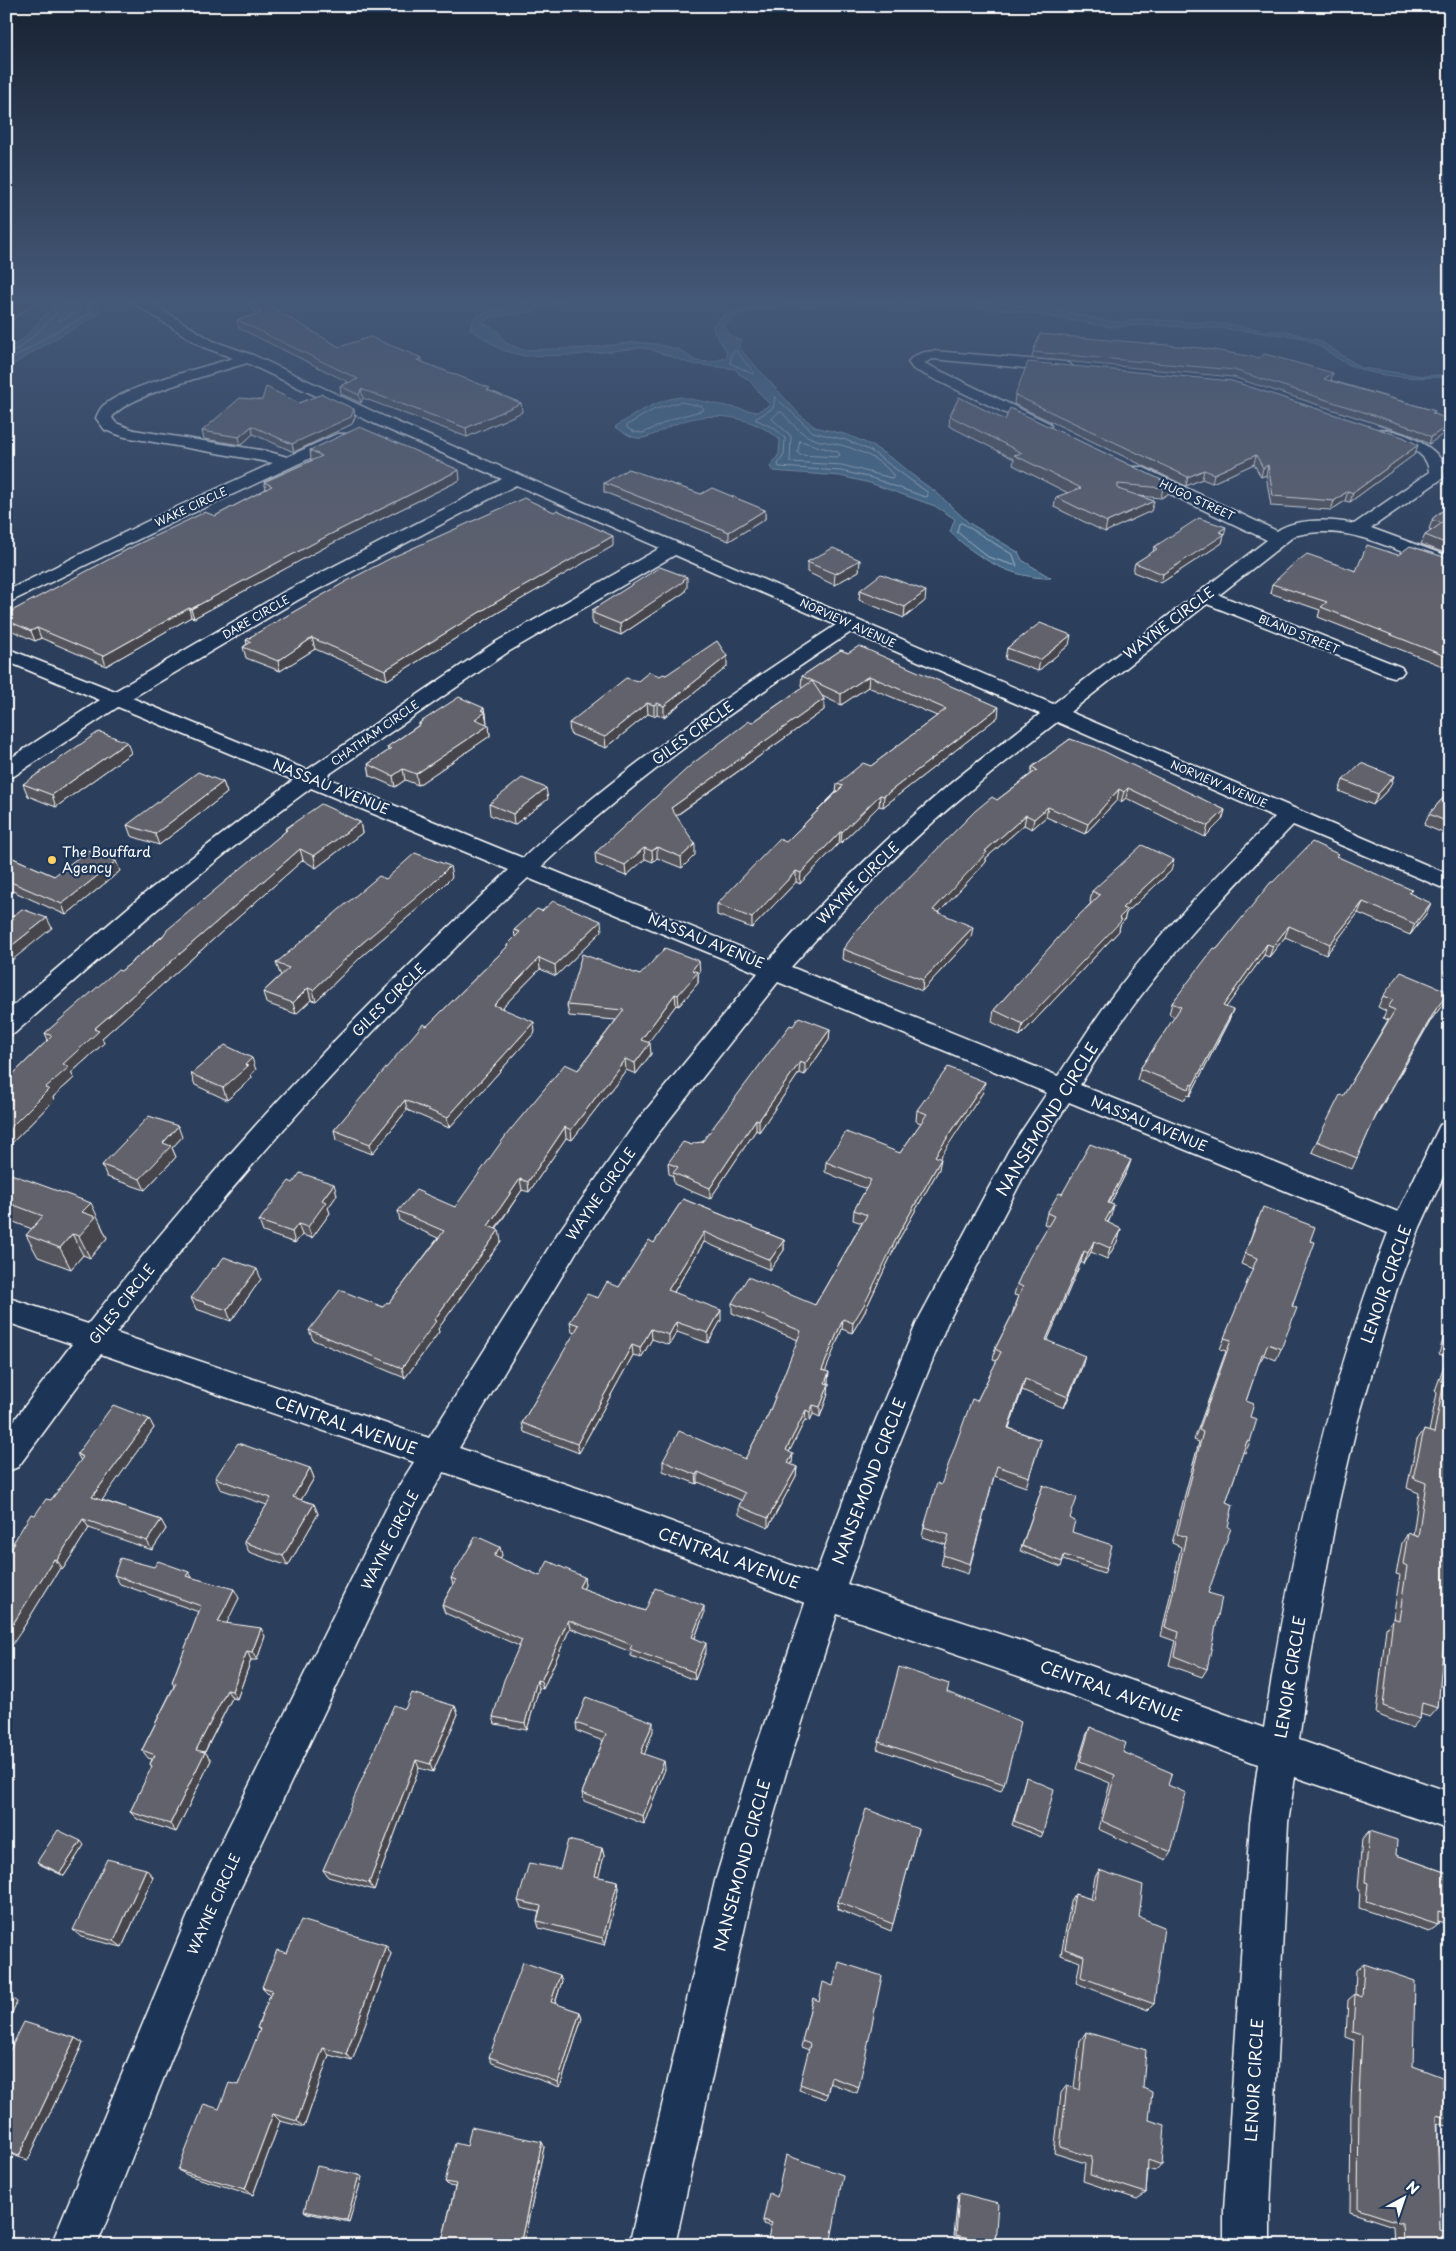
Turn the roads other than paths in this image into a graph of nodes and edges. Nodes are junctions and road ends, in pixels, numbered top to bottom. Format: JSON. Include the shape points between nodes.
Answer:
{"nodes":[{"id":1,"x":119,"y":402,"type":"edge"},
{"id":2,"x":323,"y":402,"type":"edge"},
{"id":3,"x":992,"y":402,"type":"edge"},
{"id":4,"x":365,"y":427,"type":"junction"},
{"id":5,"x":1370,"y":429,"type":"edge"},
{"id":6,"x":1055,"y":432,"type":"edge"},
{"id":7,"x":288,"y":462,"type":"junction"},
{"id":8,"x":1118,"y":462,"type":"edge"},
{"id":9,"x":516,"y":479,"type":"junction"},
{"id":10,"x":1358,"y":529,"type":"junction"},
{"id":11,"x":1279,"y":539,"type":"junction"},
{"id":12,"x":674,"y":548,"type":"junction"},
{"id":13,"x":1450,"y":563,"type":"edge"},
{"id":14,"x":1204,"y":596,"type":"junction"},
{"id":15,"x":6,"y":598,"type":"edge"},
{"id":16,"x":850,"y":624,"type":"junction"},
{"id":17,"x":6,"y":654,"type":"edge"},
{"id":18,"x":1394,"y":671,"type":"dead end"},
{"id":19,"x":115,"y":700,"type":"junction"},
{"id":20,"x":1056,"y":713,"type":"junction"},
{"id":21,"x":6,"y":771,"type":"edge"},
{"id":22,"x":310,"y":778,"type":"junction"},
{"id":23,"x":1290,"y":815,"type":"junction"},
{"id":24,"x":527,"y":867,"type":"junction"},
{"id":25,"x":1450,"y":884,"type":"edge"},
{"id":26,"x":775,"y":969,"type":"junction"},
{"id":27,"x":6,"y":1027,"type":"edge"},
{"id":28,"x":1064,"y":1089,"type":"junction"},
{"id":29,"x":1450,"y":1132,"type":"edge"},
{"id":30,"x":1405,"y":1227,"type":"junction"},
{"id":31,"x":6,"y":1309,"type":"edge"},
{"id":32,"x":94,"y":1338,"type":"junction"},
{"id":33,"x":435,"y":1456,"type":"junction"},
{"id":34,"x":6,"y":1457,"type":"edge"},
{"id":35,"x":826,"y":1594,"type":"junction"},
{"id":36,"x":1278,"y":1752,"type":"junction"},
{"id":37,"x":1450,"y":1811,"type":"edge"},
{"id":38,"x":74,"y":2245,"type":"edge"},
{"id":39,"x":652,"y":2245,"type":"edge"},
{"id":40,"x":1247,"y":2245,"type":"edge"}],
"edges":[{"from":1,"to":7,"type":"street","via":[[109,408],[105,420],[110,426],[130,434]]},
{"from":2,"to":4,"type":"street","name":"NORVIEW AVENUE"},
{"from":3,"to":6,"type":"street"},
{"from":4,"to":7,"type":"street","name":"WAKE CIRCLE"},
{"from":4,"to":9,"type":"street","name":"NORVIEW AVENUE"},
{"from":5,"to":10,"type":"street","via":[[1428,452],[1438,467],[1437,474]]},
{"from":7,"to":15,"type":"street","name":"WAKE CIRCLE"},
{"from":8,"to":11,"type":"street","name":"HUGO STREET"},
{"from":9,"to":12,"type":"street","name":"NORVIEW AVENUE"},
{"from":9,"to":19,"type":"street","name":"DARE CIRCLE","via":[[291,596]]},
{"from":10,"to":11,"type":"street","name":"WAYNE CIRCLE","via":[[1333,524],[1308,526],[1288,532]]},
{"from":10,"to":13,"type":"street"},
{"from":11,"to":14,"type":"street","name":"WAYNE CIRCLE"},
{"from":12,"to":16,"type":"street","name":"NORVIEW AVENUE"},
{"from":12,"to":22,"type":"street","name":"CHATHAM CIRCLE","via":[[588,595],[478,662]]},
{"from":14,"to":18,"type":"street","name":"BLAND STREET"},
{"from":14,"to":20,"type":"street","name":"WAYNE CIRCLE"},
{"from":16,"to":20,"type":"street","name":"NORVIEW AVENUE"},
{"from":16,"to":24,"type":"street","name":"GILES CIRCLE","via":[[676,744]]},
{"from":17,"to":19,"type":"street","name":"NASSAU AVENUE"},
{"from":19,"to":21,"type":"street","name":"DARE CIRCLE"},
{"from":19,"to":22,"type":"street","name":"NASSAU AVENUE"},
{"from":20,"to":23,"type":"street","name":"NORVIEW AVENUE"},
{"from":20,"to":26,"type":"street","name":"WAYNE CIRCLE","via":[[964,784],[895,846]]},
{"from":22,"to":24,"type":"street","name":"NASSAU AVENUE"},
{"from":22,"to":27,"type":"street","name":"CHATHAM CIRCLE","via":[[109,936]]},
{"from":23,"to":25,"type":"street","name":"NORVIEW AVENUE"},
{"from":23,"to":28,"type":"street","name":"NANSEMOND CIRCLE","via":[[1223,883],[1145,973],[1110,1018]]},
{"from":24,"to":26,"type":"street","name":"NASSAU AVENUE"},
{"from":24,"to":32,"type":"street","name":"GILES CIRCLE","via":[[407,982],[310,1082],[198,1208]]},
{"from":26,"to":28,"type":"street","name":"NASSAU AVENUE"},
{"from":26,"to":33,"type":"street","name":"WAYNE CIRCLE","via":[[647,1128],[574,1233]]},
{"from":28,"to":30,"type":"street","name":"NASSAU AVENUE"},
{"from":28,"to":35,"type":"street","name":"NANSEMOND CIRCLE","via":[[1019,1158],[932,1322]]},
{"from":29,"to":30,"type":"street","name":"LENOIR CIRCLE"},
{"from":30,"to":36,"type":"street","name":"LENOIR CIRCLE","via":[[1383,1286],[1342,1420],[1322,1501]]},
{"from":31,"to":32,"type":"street","name":"CENTRAL AVENUE"},
{"from":32,"to":33,"type":"street","name":"CENTRAL AVENUE"},
{"from":32,"to":34,"type":"street","name":"GILES CIRCLE"},
{"from":33,"to":35,"type":"street","name":"CENTRAL AVENUE","via":[[592,1508]]},
{"from":33,"to":38,"type":"street","name":"WAYNE CIRCLE","via":[[404,1508],[217,1893]]},
{"from":35,"to":36,"type":"street","name":"CENTRAL AVENUE","via":[[1030,1662]]},
{"from":35,"to":39,"type":"street","name":"NANSEMOND CIRCLE","via":[[735,1881]]},
{"from":36,"to":37,"type":"street","name":"CENTRAL AVENUE"},
{"from":36,"to":40,"type":"street","name":"LENOIR CIRCLE","via":[[1269,1833]]}]}
